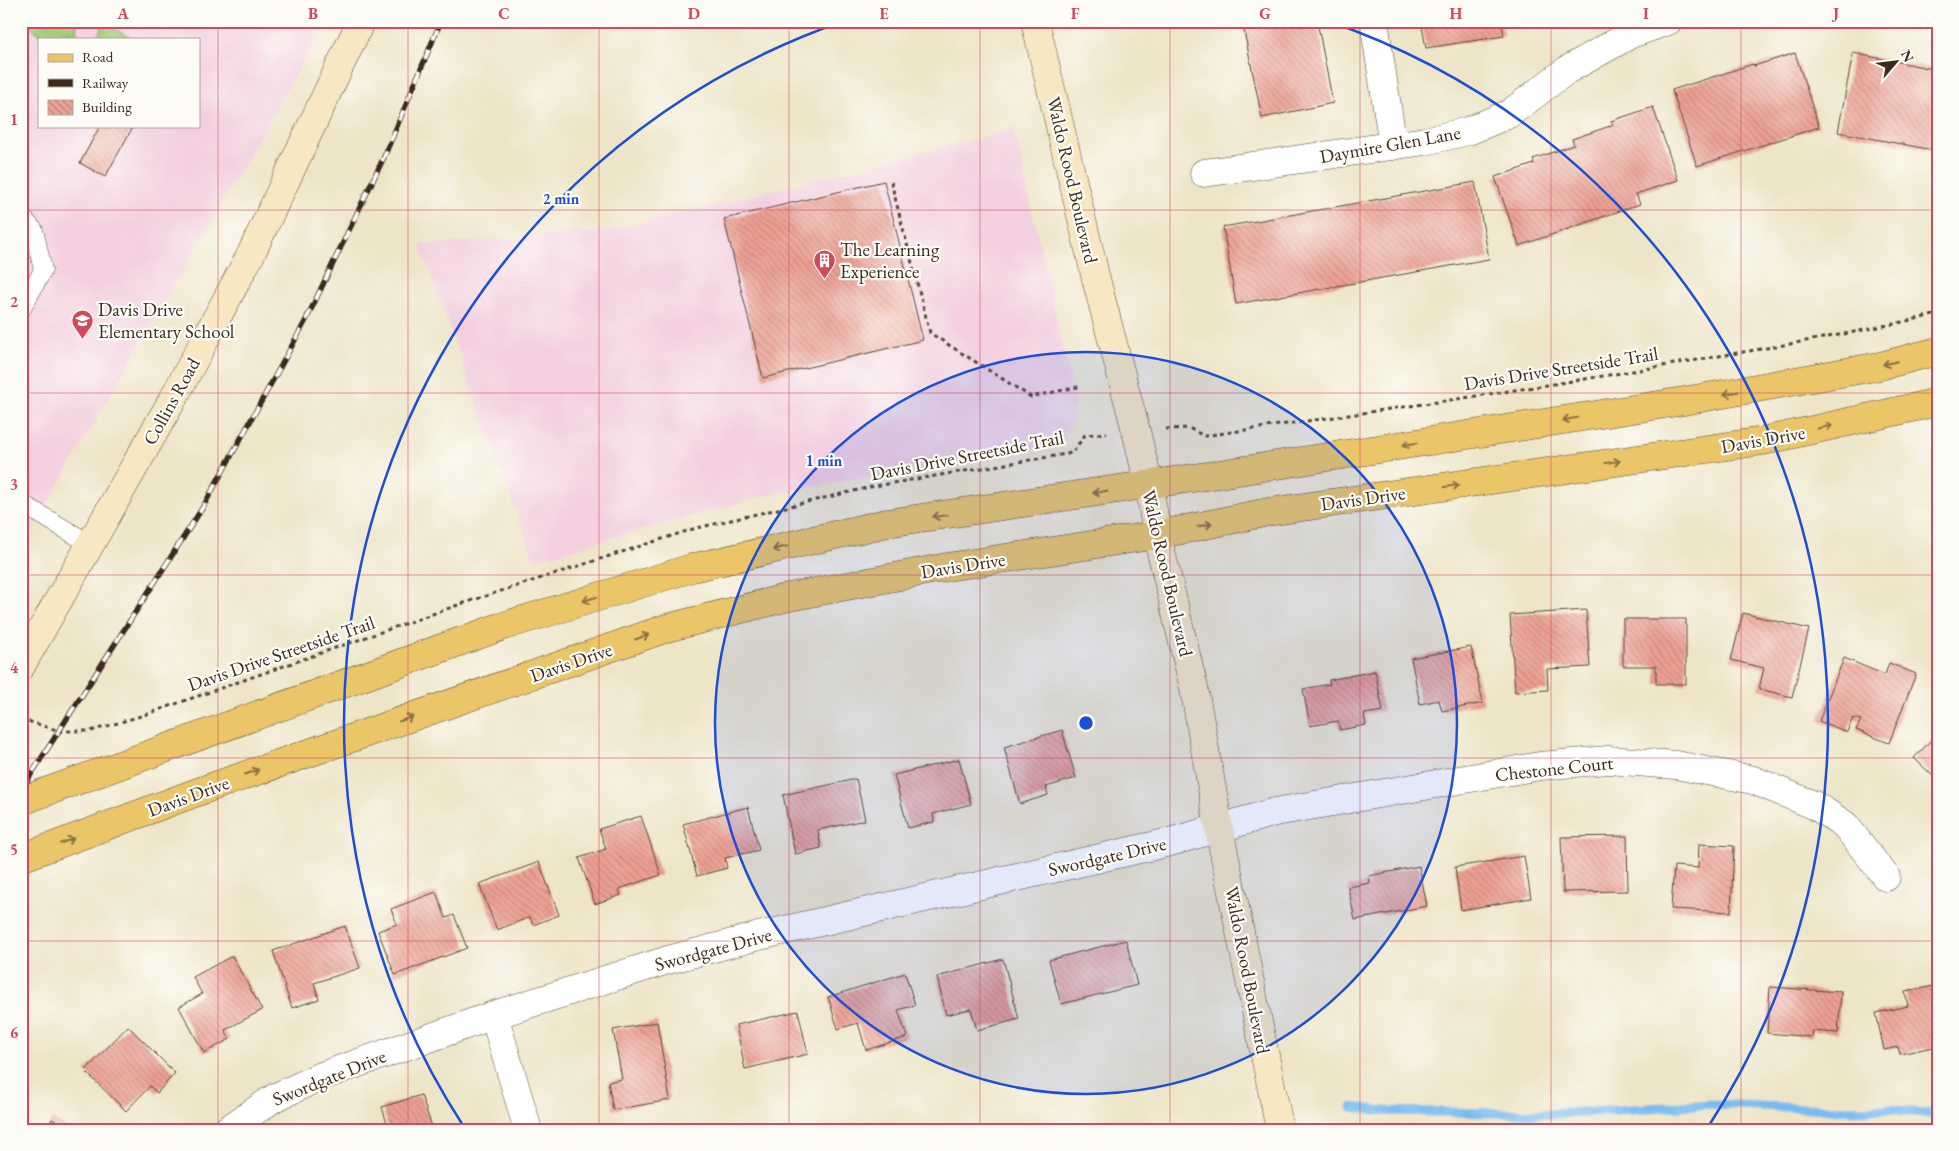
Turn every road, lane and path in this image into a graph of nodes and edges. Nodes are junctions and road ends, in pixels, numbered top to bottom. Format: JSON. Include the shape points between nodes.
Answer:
{"nodes":[{"id":1,"x":361,"y":21,"type":"edge"},
{"id":2,"x":1035,"y":21,"type":"edge"},
{"id":3,"x":1374,"y":21,"type":"edge"},
{"id":4,"x":1668,"y":21,"type":"edge"},
{"id":5,"x":1393,"y":146,"type":"junction"},
{"id":6,"x":1204,"y":173,"type":"dead end"},
{"id":7,"x":891,"y":182,"type":"dead end"},
{"id":8,"x":21,"y":216,"type":"edge"},
{"id":9,"x":21,"y":310,"type":"edge"},
{"id":10,"x":1938,"y":314,"type":"edge"},
{"id":11,"x":1938,"y":351,"type":"edge"},
{"id":12,"x":1082,"y":386,"type":"dead end"},
{"id":13,"x":1938,"y":402,"type":"edge"},
{"id":14,"x":1190,"y":428,"type":"dead end"},
{"id":15,"x":1085,"y":435,"type":"dead end"},
{"id":16,"x":1149,"y":485,"type":"junction"},
{"id":17,"x":21,"y":503,"type":"edge"},
{"id":18,"x":1157,"y":535,"type":"junction"},
{"id":19,"x":90,"y":544,"type":"junction"},
{"id":20,"x":21,"y":666,"type":"edge"},
{"id":21,"x":21,"y":719,"type":"edge"},
{"id":22,"x":21,"y":801,"type":"edge"},
{"id":23,"x":1219,"y":828,"type":"junction"},
{"id":24,"x":21,"y":858,"type":"edge"},
{"id":25,"x":1886,"y":877,"type":"dead end"},
{"id":26,"x":494,"y":1015,"type":"junction"},
{"id":27,"x":227,"y":1130,"type":"edge"},
{"id":28,"x":528,"y":1130,"type":"edge"},
{"id":29,"x":1280,"y":1130,"type":"edge"}],
"edges":[{"from":1,"to":19,"type":"street","name":"Collins Road","via":[[251,254]]},
{"from":2,"to":16,"type":"street","name":"Waldo Rood Boulevard"},
{"from":3,"to":5,"type":"street"},
{"from":4,"to":5,"type":"street","name":"Daymire Glen Lane","via":[[1631,34],[1567,70],[1509,114],[1459,133]]},
{"from":5,"to":6,"type":"street","name":"Daymire Glen Lane"},
{"from":7,"to":12,"type":"path","via":[[930,333],[1031,396]]},
{"from":8,"to":9,"type":"lane","via":[[34,230],[43,270]]},
{"from":10,"to":14,"type":"path","name":"Davis Drive Streetside Trail","via":[[1867,330],[1621,374],[1204,436]]},
{"from":11,"to":16,"type":"main road","one_way":true,"via":[[1880,366],[1684,401]]},
{"from":18,"to":13,"type":"main road","name":"Davis Drive","one_way":true,"via":[[1268,512],[1763,441]]},
{"from":15,"to":21,"type":"path","name":"Davis Drive Streetside Trail","via":[[1072,453],[875,486],[693,530],[547,575],[144,716],[91,731],[60,731]]},
{"from":16,"to":18,"type":"street","name":"Waldo Rood Boulevard"},
{"from":16,"to":22,"type":"main road","one_way":true,"via":[[886,523],[692,568],[500,627]]},
{"from":17,"to":19,"type":"lane"},
{"from":18,"to":23,"type":"street","name":"Waldo Rood Boulevard","via":[[1194,688]]},
{"from":24,"to":18,"type":"main road","name":"Davis Drive","one_way":true,"via":[[202,790],[667,628],[817,592],[947,567]]},
{"from":19,"to":20,"type":"street","name":"Collins Road"},
{"from":23,"to":25,"type":"street","name":"Chestone Court","via":[[1275,812],[1540,766],[1608,760],[1676,765],[1753,780],[1788,793],[1845,825]]},
{"from":23,"to":26,"type":"street","name":"Swordgate Drive","via":[[758,936],[668,960]]},
{"from":23,"to":29,"type":"street","name":"Waldo Rood Boulevard"},
{"from":26,"to":27,"type":"street","name":"Swordgate Drive","via":[[319,1078],[274,1098]]},
{"from":26,"to":28,"type":"street"}]}
